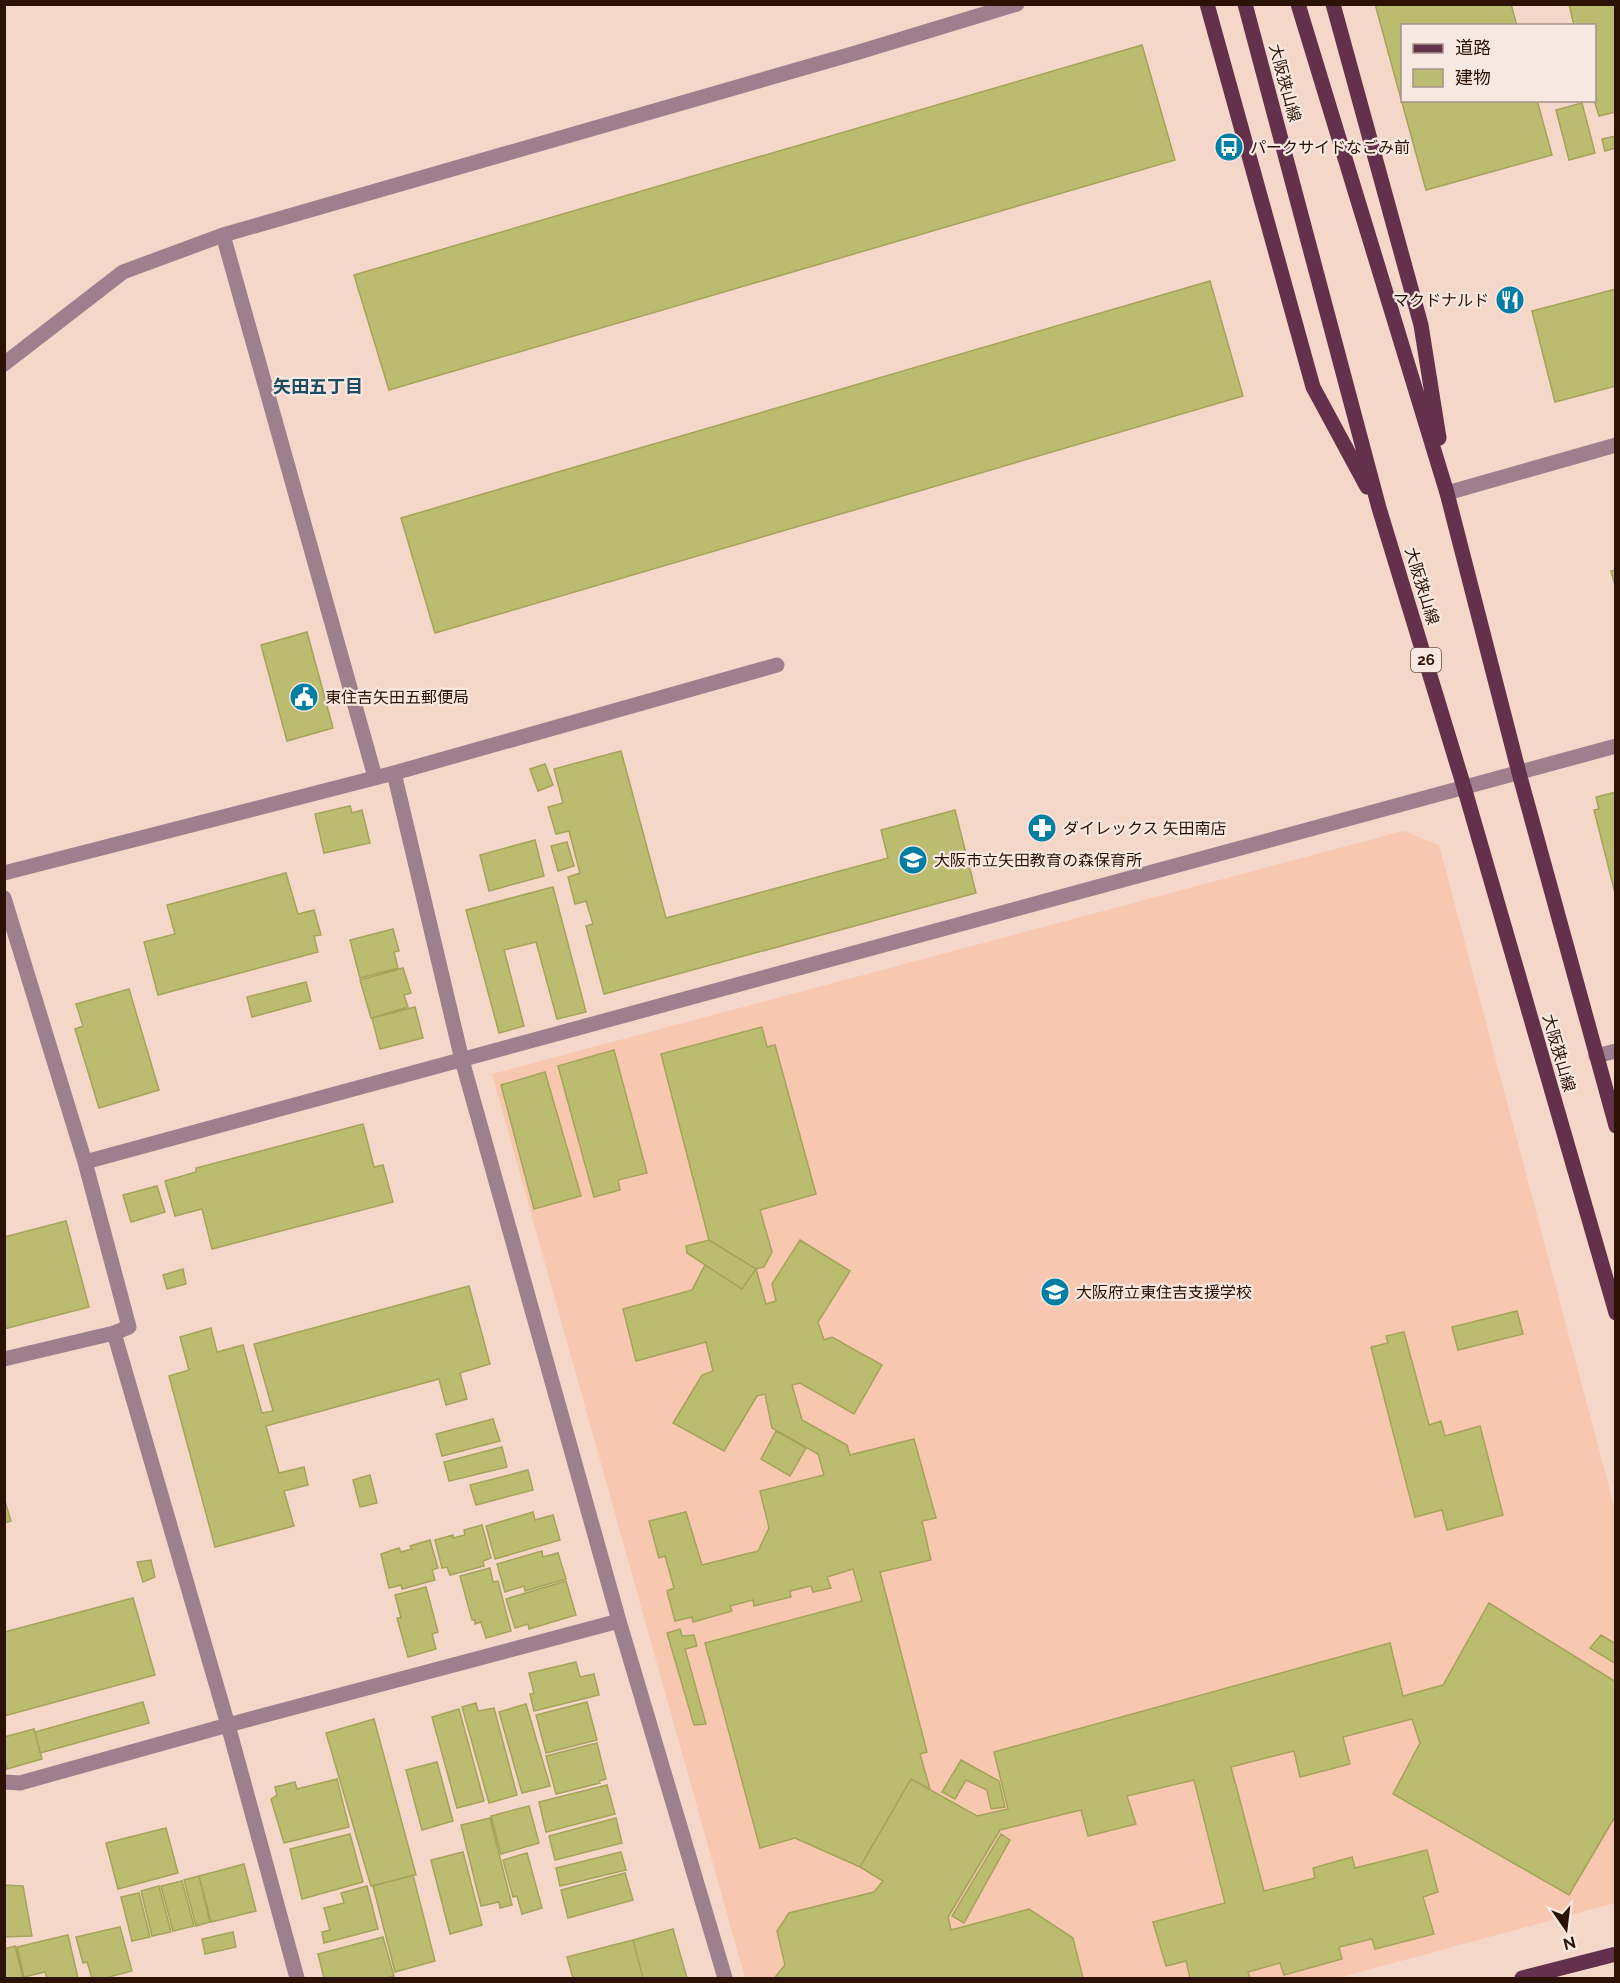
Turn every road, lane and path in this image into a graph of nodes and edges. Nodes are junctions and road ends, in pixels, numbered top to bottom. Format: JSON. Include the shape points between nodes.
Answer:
{"nodes":[{"id":1,"x":1017,"y":4,"type":"edge"},
{"id":2,"x":1207,"y":4,"type":"edge"},
{"id":3,"x":1245,"y":4,"type":"edge"},
{"id":4,"x":1298,"y":4,"type":"edge"},
{"id":5,"x":1333,"y":4,"type":"edge"},
{"id":6,"x":223,"y":235,"type":"junction"},
{"id":7,"x":4,"y":364,"type":"edge"},
{"id":8,"x":1616,"y":445,"type":"edge"},
{"id":9,"x":1447,"y":493,"type":"junction"},
{"id":10,"x":1378,"y":508,"type":"junction"},
{"id":11,"x":777,"y":665,"type":"dead end"},
{"id":12,"x":1616,"y":746,"type":"edge"},
{"id":13,"x":394,"y":773,"type":"junction"},
{"id":14,"x":1519,"y":773,"type":"junction"},
{"id":15,"x":375,"y":777,"type":"junction"},
{"id":16,"x":1464,"y":787,"type":"junction"},
{"id":17,"x":4,"y":873,"type":"edge"},
{"id":18,"x":4,"y":898,"type":"edge"},
{"id":19,"x":1616,"y":1051,"type":"edge"},
{"id":20,"x":1596,"y":1056,"type":"junction"},
{"id":21,"x":462,"y":1060,"type":"junction"},
{"id":22,"x":1616,"y":1126,"type":"edge"},
{"id":23,"x":86,"y":1162,"type":"junction"},
{"id":24,"x":1616,"y":1313,"type":"edge"},
{"id":25,"x":114,"y":1333,"type":"junction"},
{"id":26,"x":4,"y":1359,"type":"edge"},
{"id":27,"x":619,"y":1621,"type":"junction"},
{"id":28,"x":228,"y":1725,"type":"junction"},
{"id":29,"x":4,"y":1782,"type":"edge"},
{"id":30,"x":1616,"y":1954,"type":"edge"},
{"id":31,"x":297,"y":1978,"type":"edge"},
{"id":32,"x":725,"y":1978,"type":"edge"},
{"id":33,"x":1522,"y":1978,"type":"edge"}],
"edges":[{"from":1,"to":6,"type":"street"},
{"from":2,"to":10,"type":"main road","via":[[1313,387]]},
{"from":3,"to":10,"type":"main road","name":"大阪狭山線","number":"26"},
{"from":4,"to":9,"type":"main road","name":"大阪狭山線"},
{"from":5,"to":9,"type":"main road","via":[[1421,325]]},
{"from":6,"to":7,"type":"street","via":[[123,272]]},
{"from":6,"to":15,"type":"street"},
{"from":8,"to":9,"type":"street"},
{"from":9,"to":14,"type":"main road","name":"大阪狭山線"},
{"from":10,"to":16,"type":"main road","name":"大阪狭山線","number":"26"},
{"from":11,"to":13,"type":"street"},
{"from":12,"to":14,"type":"street"},
{"from":13,"to":15,"type":"street"},
{"from":13,"to":21,"type":"street"},
{"from":14,"to":16,"type":"street"},
{"from":14,"to":20,"type":"main road","name":"大阪狭山線"},
{"from":15,"to":17,"type":"street"},
{"from":16,"to":21,"type":"street"},
{"from":16,"to":24,"type":"main road","name":"大阪狭山線","number":"26"},
{"from":18,"to":23,"type":"street"},
{"from":19,"to":20,"type":"street"},
{"from":20,"to":22,"type":"main road","name":"大阪狭山線"},
{"from":21,"to":23,"type":"street"},
{"from":21,"to":27,"type":"street"},
{"from":23,"to":25,"type":"street","via":[[129,1327]]},
{"from":25,"to":26,"type":"street"},
{"from":25,"to":28,"type":"street"},
{"from":27,"to":28,"type":"street"},
{"from":27,"to":32,"type":"street"},
{"from":28,"to":29,"type":"street","via":[[20,1783]]},
{"from":28,"to":31,"type":"street"},
{"from":30,"to":33,"type":"main road"}]}
